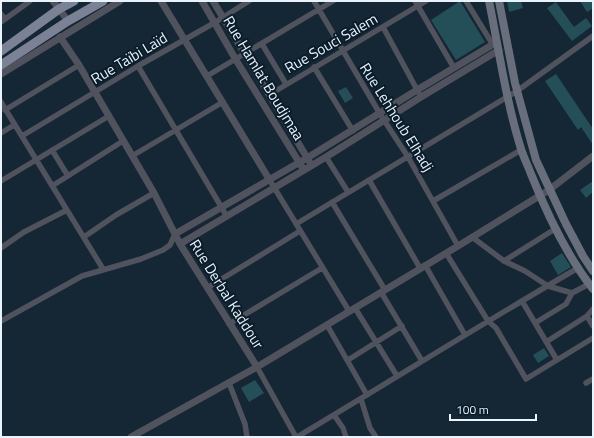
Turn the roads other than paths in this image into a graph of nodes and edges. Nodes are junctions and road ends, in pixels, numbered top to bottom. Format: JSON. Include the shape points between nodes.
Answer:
{"nodes":[{"id":1,"x":30,"y":1,"type":"edge"},
{"id":2,"x":53,"y":1,"type":"edge"},
{"id":3,"x":74,"y":1,"type":"edge"},
{"id":4,"x":103,"y":1,"type":"edge"},
{"id":5,"x":120,"y":1,"type":"edge"},
{"id":6,"x":161,"y":1,"type":"edge"},
{"id":7,"x":202,"y":1,"type":"edge"},
{"id":8,"x":213,"y":1,"type":"edge"},
{"id":9,"x":249,"y":1,"type":"edge"},
{"id":10,"x":314,"y":1,"type":"edge"},
{"id":11,"x":333,"y":1,"type":"edge"},
{"id":12,"x":426,"y":1,"type":"edge"},
{"id":13,"x":466,"y":1,"type":"edge"},
{"id":14,"x":489,"y":1,"type":"edge"},
{"id":15,"x":499,"y":1,"type":"edge"},
{"id":16,"x":416,"y":3,"type":"edge"},
{"id":17,"x":59,"y":9,"type":"junction"},
{"id":18,"x":319,"y":10,"type":"junction"},
{"id":19,"x":1,"y":14,"type":"edge"},
{"id":20,"x":223,"y":18,"type":"junction"},
{"id":21,"x":3,"y":21,"type":"edge"},
{"id":22,"x":68,"y":21,"type":"junction"},
{"id":23,"x":214,"y":23,"type":"junction"},
{"id":24,"x":383,"y":27,"type":"junction"},
{"id":25,"x":593,"y":36,"type":"edge"},
{"id":26,"x":60,"y":37,"type":"junction"},
{"id":27,"x":184,"y":39,"type":"junction"},
{"id":28,"x":262,"y":44,"type":"junction"},
{"id":29,"x":496,"y":46,"type":"junction"},
{"id":30,"x":342,"y":50,"type":"junction"},
{"id":31,"x":1,"y":51,"type":"edge"},
{"id":32,"x":245,"y":54,"type":"junction"},
{"id":33,"x":236,"y":60,"type":"junction"},
{"id":34,"x":1,"y":65,"type":"edge"},
{"id":35,"x":79,"y":65,"type":"junction"},
{"id":36,"x":138,"y":66,"type":"junction"},
{"id":37,"x":314,"y":66,"type":"junction"},
{"id":38,"x":454,"y":68,"type":"junction"},
{"id":39,"x":1,"y":74,"type":"edge"},
{"id":40,"x":207,"y":76,"type":"junction"},
{"id":41,"x":286,"y":84,"type":"junction"},
{"id":42,"x":417,"y":90,"type":"junction"},
{"id":43,"x":517,"y":91,"type":"junction"},
{"id":44,"x":95,"y":92,"type":"junction"},
{"id":45,"x":269,"y":95,"type":"junction"},
{"id":46,"x":421,"y":97,"type":"junction"},
{"id":47,"x":508,"y":97,"type":"junction"},
{"id":48,"x":1,"y":102,"type":"edge"},
{"id":49,"x":223,"y":102,"type":"junction"},
{"id":50,"x":6,"y":110,"type":"junction"},
{"id":51,"x":380,"y":114,"type":"junction"},
{"id":52,"x":109,"y":116,"type":"junction"},
{"id":53,"x":384,"y":120,"type":"junction"},
{"id":54,"x":14,"y":125,"type":"junction"},
{"id":55,"x":176,"y":129,"type":"junction"},
{"id":56,"x":353,"y":131,"type":"junction"},
{"id":57,"x":1,"y":133,"type":"edge"},
{"id":58,"x":22,"y":136,"type":"junction"},
{"id":59,"x":123,"y":141,"type":"junction"},
{"id":60,"x":52,"y":150,"type":"junction"},
{"id":61,"x":521,"y":150,"type":"junction"},
{"id":62,"x":132,"y":156,"type":"junction"},
{"id":63,"x":593,"y":156,"type":"edge"},
{"id":64,"x":326,"y":157,"type":"junction"},
{"id":65,"x":408,"y":158,"type":"junction"},
{"id":66,"x":36,"y":160,"type":"junction"},
{"id":67,"x":309,"y":162,"type":"junction"},
{"id":68,"x":302,"y":166,"type":"junction"},
{"id":69,"x":68,"y":176,"type":"junction"},
{"id":70,"x":2,"y":179,"type":"edge"},
{"id":71,"x":269,"y":179,"type":"junction"},
{"id":72,"x":369,"y":180,"type":"junction"},
{"id":73,"x":52,"y":186,"type":"junction"},
{"id":74,"x":274,"y":187,"type":"junction"},
{"id":75,"x":549,"y":190,"type":"junction"},
{"id":76,"x":348,"y":192,"type":"junction"},
{"id":77,"x":154,"y":193,"type":"junction"},
{"id":78,"x":539,"y":196,"type":"junction"},
{"id":79,"x":434,"y":201,"type":"junction"},
{"id":80,"x":332,"y":202,"type":"junction"},
{"id":81,"x":221,"y":206,"type":"junction"},
{"id":82,"x":67,"y":210,"type":"junction"},
{"id":83,"x":226,"y":215,"type":"junction"},
{"id":84,"x":296,"y":224,"type":"junction"},
{"id":85,"x":555,"y":228,"type":"junction"},
{"id":86,"x":300,"y":231,"type":"junction"},
{"id":87,"x":175,"y":234,"type":"junction"},
{"id":88,"x":84,"y":237,"type":"junction"},
{"id":89,"x":472,"y":237,"type":"junction"},
{"id":90,"x":180,"y":244,"type":"junction"},
{"id":91,"x":170,"y":245,"type":"junction"},
{"id":92,"x":458,"y":246,"type":"junction"},
{"id":93,"x":1,"y":248,"type":"edge"},
{"id":94,"x":446,"y":253,"type":"junction"},
{"id":95,"x":504,"y":261,"type":"junction"},
{"id":96,"x":422,"y":267,"type":"junction"},
{"id":97,"x":322,"y":268,"type":"junction"},
{"id":98,"x":578,"y":268,"type":"junction"},
{"id":99,"x":104,"y":269,"type":"junction"},
{"id":100,"x":593,"y":271,"type":"edge"},
{"id":101,"x":548,"y":286,"type":"junction"},
{"id":102,"x":591,"y":286,"type":"edge"},
{"id":103,"x":207,"y":288,"type":"junction"},
{"id":104,"x":383,"y":291,"type":"junction"},
{"id":105,"x":572,"y":292,"type":"junction"},
{"id":106,"x":522,"y":301,"type":"junction"},
{"id":107,"x":593,"y":309,"type":"edge"},
{"id":108,"x":352,"y":310,"type":"junction"},
{"id":109,"x":587,"y":316,"type":"junction"},
{"id":110,"x":1,"y":321,"type":"edge"},
{"id":111,"x":488,"y":321,"type":"junction"},
{"id":112,"x":535,"y":323,"type":"junction"},
{"id":113,"x":229,"y":324,"type":"junction"},
{"id":114,"x":327,"y":325,"type":"junction"},
{"id":115,"x":402,"y":326,"type":"junction"},
{"id":116,"x":593,"y":326,"type":"edge"},
{"id":117,"x":465,"y":335,"type":"junction"},
{"id":118,"x":593,"y":338,"type":"edge"},
{"id":119,"x":375,"y":342,"type":"junction"},
{"id":120,"x":546,"y":342,"type":"junction"},
{"id":121,"x":348,"y":360,"type":"junction"},
{"id":122,"x":557,"y":360,"type":"junction"},
{"id":123,"x":422,"y":361,"type":"junction"},
{"id":124,"x":257,"y":367,"type":"junction"},
{"id":125,"x":397,"y":376,"type":"junction"},
{"id":126,"x":593,"y":379,"type":"edge"},
{"id":127,"x":229,"y":383,"type":"junction"},
{"id":128,"x":586,"y":383,"type":"dead end"},
{"id":129,"x":367,"y":395,"type":"junction"},
{"id":130,"x":361,"y":399,"type":"junction"},
{"id":131,"x":334,"y":415,"type":"junction"},
{"id":132,"x":132,"y":437,"type":"edge"},
{"id":133,"x":247,"y":437,"type":"edge"},
{"id":134,"x":296,"y":437,"type":"edge"},
{"id":135,"x":346,"y":437,"type":"edge"},
{"id":136,"x":376,"y":437,"type":"edge"}],
"edges":[{"from":1,"to":21,"type":"street"},
{"from":2,"to":17,"type":"street"},
{"from":3,"to":17,"type":"main road"},
{"from":4,"to":22,"type":"main road"},
{"from":5,"to":26,"type":"street"},
{"from":6,"to":27,"type":"street"},
{"from":7,"to":23,"type":"street","name":"Rue Hamlat Boudjmaa"},
{"from":8,"to":20,"type":"street","name":"Rue Hamlat Boudjmaa"},
{"from":9,"to":20,"type":"street","name":"Rue Taïbi Laïd"},
{"from":10,"to":18,"type":"street","name":"Rue Lehhoub Elhadj"},
{"from":11,"to":18,"type":"street"},
{"from":12,"to":16,"type":"street","name":"Rue Souci Salem"},
{"from":13,"to":29,"type":"street"},
{"from":14,"to":29,"type":"main road"},
{"from":15,"to":43,"type":"main road"},
{"from":16,"to":24,"type":"street","name":"Rue Souci Salem"},
{"from":16,"to":38,"type":"street"},
{"from":17,"to":22,"type":"street"},
{"from":17,"to":31,"type":"main road"},
{"from":18,"to":28,"type":"street"},
{"from":18,"to":30,"type":"street","name":"Rue Lehhoub Elhadj"},
{"from":19,"to":21,"type":"street"},
{"from":20,"to":23,"type":"street","name":"Rue Taïbi Laïd"},
{"from":20,"to":32,"type":"street","name":"Rue Hamlat Boudjmaa"},
{"from":22,"to":34,"type":"main road"},
{"from":23,"to":27,"type":"street","name":"Rue Taïbi Laïd"},
{"from":23,"to":33,"type":"street","name":"Rue Hamlat Boudjmaa"},
{"from":24,"to":30,"type":"street","name":"Rue Souci Salem"},
{"from":24,"to":42,"type":"street"},
{"from":25,"to":43,"type":"street"},
{"from":26,"to":35,"type":"street","name":"Rue Derbal Kaddour"},
{"from":26,"to":39,"type":"street"},
{"from":27,"to":36,"type":"street","name":"Rue Taïbi Laïd"},
{"from":27,"to":40,"type":"street"},
{"from":28,"to":32,"type":"street"},
{"from":28,"to":41,"type":"street"},
{"from":29,"to":38,"type":"street"},
{"from":29,"to":46,"type":"street"},
{"from":29,"to":47,"type":"main road"},
{"from":30,"to":37,"type":"street","name":"Rue Souci Salem"},
{"from":30,"to":51,"type":"street","name":"Rue Lehhoub Elhadj"},
{"from":32,"to":33,"type":"street"},
{"from":32,"to":45,"type":"street","name":"Rue Hamlat Boudjmaa"},
{"from":33,"to":40,"type":"street"},
{"from":33,"to":68,"type":"street","name":"Rue Hamlat Boudjmaa"},
{"from":35,"to":44,"type":"street","name":"Rue Derbal Kaddour"},
{"from":35,"to":50,"type":"street"},
{"from":36,"to":44,"type":"street","name":"Rue Taïbi Laïd"},
{"from":36,"to":55,"type":"street"},
{"from":37,"to":41,"type":"street","name":"Rue Souci Salem"},
{"from":37,"to":56,"type":"street"},
{"from":38,"to":42,"type":"street"},
{"from":40,"to":49,"type":"street"},
{"from":41,"to":45,"type":"street","name":"Rue Souci Salem"},
{"from":42,"to":46,"type":"street"},
{"from":42,"to":51,"type":"street"},
{"from":43,"to":47,"type":"street"},
{"from":43,"to":75,"type":"main road","via":[[536,160]]},
{"from":44,"to":52,"type":"street","name":"Rue Derbal Kaddour"},
{"from":44,"to":58,"type":"street","name":"Rue Taïbi Laïd"},
{"from":45,"to":67,"type":"street","name":"Rue Hamlat Boudjmaa"},
{"from":46,"to":53,"type":"street"},
{"from":47,"to":61,"type":"main road"},
{"from":47,"to":65,"type":"street"},
{"from":48,"to":50,"type":"street"},
{"from":49,"to":55,"type":"street"},
{"from":49,"to":71,"type":"street"},
{"from":50,"to":54,"type":"street"},
{"from":51,"to":53,"type":"street","name":"Rue Lehhoub Elhadj"},
{"from":51,"to":56,"type":"street"},
{"from":52,"to":59,"type":"street","name":"Rue Derbal Kaddour"},
{"from":52,"to":60,"type":"street"},
{"from":53,"to":64,"type":"street"},
{"from":53,"to":65,"type":"street","name":"Rue Lehhoub Elhadj"},
{"from":54,"to":57,"type":"street"},
{"from":54,"to":58,"type":"street"},
{"from":55,"to":62,"type":"street"},
{"from":55,"to":81,"type":"street"},
{"from":56,"to":67,"type":"street"},
{"from":58,"to":66,"type":"street"},
{"from":59,"to":62,"type":"street","name":"Rue Derbal Kaddour"},
{"from":59,"to":69,"type":"street"},
{"from":60,"to":66,"type":"street"},
{"from":60,"to":69,"type":"street"},
{"from":61,"to":78,"type":"main road"},
{"from":61,"to":79,"type":"street"},
{"from":62,"to":77,"type":"street","name":"Rue Derbal Kaddour"},
{"from":63,"to":75,"type":"street"},
{"from":64,"to":67,"type":"street"},
{"from":64,"to":76,"type":"street"},
{"from":65,"to":72,"type":"street"},
{"from":65,"to":79,"type":"street","name":"Rue Lehhoub Elhadj"},
{"from":66,"to":70,"type":"street"},
{"from":66,"to":73,"type":"street"},
{"from":67,"to":68,"type":"street"},
{"from":68,"to":71,"type":"street"},
{"from":68,"to":74,"type":"street"},
{"from":69,"to":73,"type":"street"},
{"from":71,"to":74,"type":"street"},
{"from":71,"to":81,"type":"street"},
{"from":72,"to":76,"type":"street"},
{"from":72,"to":96,"type":"street"},
{"from":73,"to":82,"type":"street"},
{"from":74,"to":83,"type":"street"},
{"from":74,"to":84,"type":"street"},
{"from":75,"to":78,"type":"street"},
{"from":75,"to":100,"type":"main road"},
{"from":76,"to":80,"type":"street"},
{"from":77,"to":87,"type":"street","name":"Rue Derbal Kaddour"},
{"from":77,"to":88,"type":"street"},
{"from":78,"to":85,"type":"main road"},
{"from":78,"to":89,"type":"street"},
{"from":79,"to":92,"type":"street","name":"Rue Lehhoub Elhadj"},
{"from":80,"to":84,"type":"street"},
{"from":80,"to":104,"type":"street"},
{"from":81,"to":83,"type":"street"},
{"from":81,"to":87,"type":"street"},
{"from":82,"to":88,"type":"street"},
{"from":82,"to":93,"type":"street","via":[[24,232]]},
{"from":83,"to":90,"type":"street"},
{"from":84,"to":86,"type":"street"},
{"from":85,"to":95,"type":"street"},
{"from":85,"to":98,"type":"main road"},
{"from":86,"to":97,"type":"street"},
{"from":86,"to":103,"type":"street"},
{"from":87,"to":90,"type":"street","name":"Rue Derbal Kaddour"},
{"from":87,"to":91,"type":"street"},
{"from":88,"to":99,"type":"street"},
{"from":89,"to":92,"type":"street"},
{"from":89,"to":95,"type":"street"},
{"from":90,"to":91,"type":"street"},
{"from":90,"to":103,"type":"street","name":"Rue Derbal Kaddour"},
{"from":91,"to":99,"type":"street","via":[[141,259]]},
{"from":92,"to":94,"type":"street"},
{"from":94,"to":96,"type":"street"},
{"from":94,"to":111,"type":"street"},
{"from":95,"to":101,"type":"street"},
{"from":96,"to":104,"type":"street"},
{"from":96,"to":117,"type":"street"},
{"from":97,"to":108,"type":"street"},
{"from":97,"to":113,"type":"street"},
{"from":98,"to":101,"type":"street"},
{"from":98,"to":102,"type":"main road"},
{"from":99,"to":110,"type":"street","via":[[82,276]]},
{"from":101,"to":105,"type":"street"},
{"from":101,"to":106,"type":"street"},
{"from":102,"to":105,"type":"street"},
{"from":103,"to":113,"type":"street","name":"Rue Derbal Kaddour"},
{"from":104,"to":108,"type":"street"},
{"from":104,"to":115,"type":"street"},
{"from":105,"to":112,"type":"street","via":[[566,304]]},
{"from":106,"to":111,"type":"street"},
{"from":106,"to":112,"type":"street"},
{"from":107,"to":109,"type":"street"},
{"from":108,"to":114,"type":"street"},
{"from":108,"to":119,"type":"street"},
{"from":109,"to":116,"type":"street"},
{"from":109,"to":120,"type":"street"},
{"from":111,"to":117,"type":"street"},
{"from":111,"to":122,"type":"street","via":[[496,328],[526,379]]},
{"from":112,"to":120,"type":"street"},
{"from":113,"to":124,"type":"street","name":"Rue Derbal Kaddour"},
{"from":114,"to":121,"type":"street"},
{"from":114,"to":124,"type":"street"},
{"from":115,"to":119,"type":"street"},
{"from":115,"to":123,"type":"street"},
{"from":117,"to":123,"type":"street"},
{"from":118,"to":122,"type":"street"},
{"from":119,"to":121,"type":"street"},
{"from":119,"to":125,"type":"street"},
{"from":120,"to":122,"type":"street"},
{"from":121,"to":129,"type":"street"},
{"from":123,"to":125,"type":"street"},
{"from":124,"to":127,"type":"street"},
{"from":124,"to":134,"type":"street"},
{"from":125,"to":129,"type":"street"},
{"from":126,"to":128,"type":"street"},
{"from":127,"to":132,"type":"street"},
{"from":127,"to":133,"type":"street"},
{"from":129,"to":130,"type":"street"},
{"from":130,"to":131,"type":"street"},
{"from":130,"to":136,"type":"street","via":[[370,428]]},
{"from":131,"to":134,"type":"street"},
{"from":131,"to":135,"type":"street"}]}
